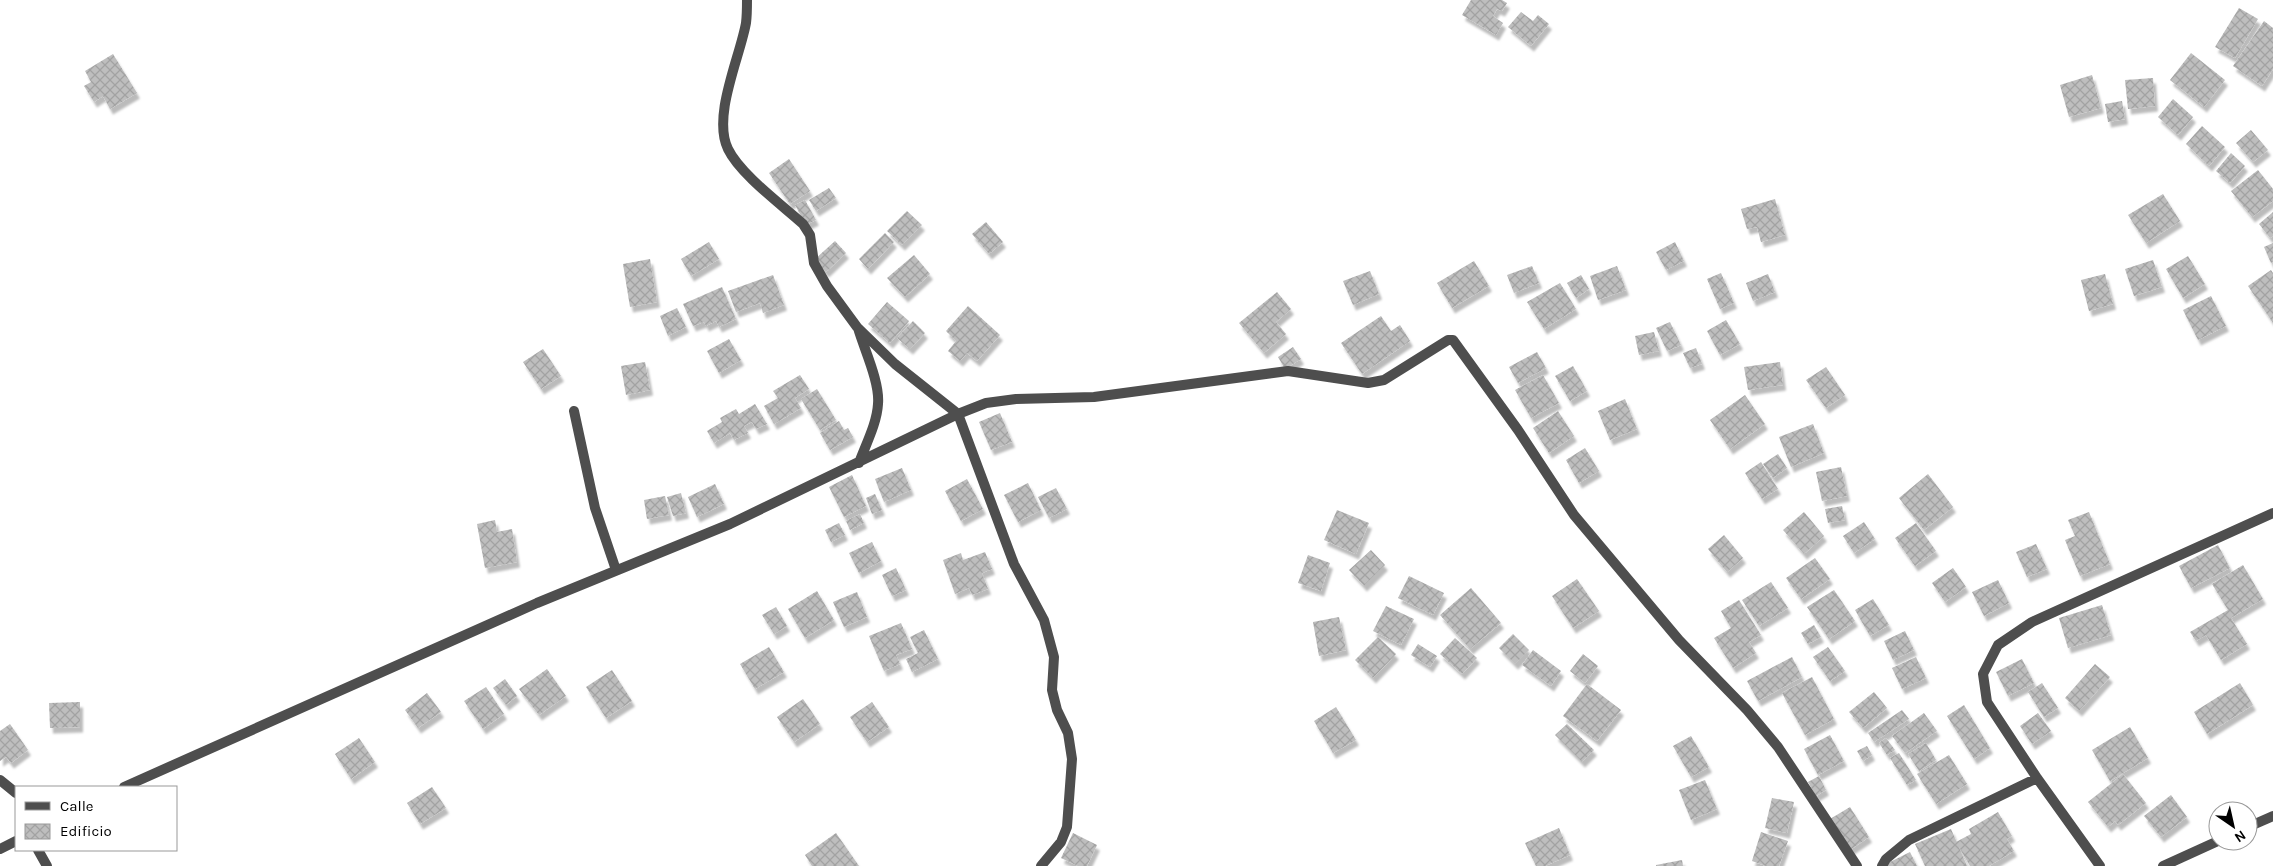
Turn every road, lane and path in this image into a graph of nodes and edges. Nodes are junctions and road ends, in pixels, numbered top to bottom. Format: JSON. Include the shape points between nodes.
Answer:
{"nodes":[{"id":1,"x":747,"y":0,"type":"edge"},
{"id":2,"x":857,"y":328,"type":"junction"},
{"id":3,"x":574,"y":410,"type":"dead end"},
{"id":4,"x":958,"y":414,"type":"junction"},
{"id":5,"x":859,"y":463,"type":"junction"},
{"id":6,"x":2273,"y":513,"type":"edge"},
{"id":7,"x":616,"y":570,"type":"junction"},
{"id":8,"x":2037,"y":778,"type":"junction"},
{"id":9,"x":0,"y":780,"type":"edge"},
{"id":10,"x":126,"y":786,"type":"edge"},
{"id":11,"x":15,"y":792,"type":"edge"},
{"id":12,"x":2273,"y":816,"type":"edge"},
{"id":13,"x":2258,"y":823,"type":"edge"},
{"id":14,"x":15,"y":842,"type":"edge"},
{"id":15,"x":2208,"y":846,"type":"edge"},
{"id":16,"x":0,"y":849,"type":"edge"},
{"id":17,"x":38,"y":851,"type":"edge"},
{"id":18,"x":46,"y":866,"type":"edge"},
{"id":19,"x":1041,"y":866,"type":"edge"},
{"id":20,"x":1858,"y":866,"type":"edge"},
{"id":21,"x":1882,"y":866,"type":"edge"},
{"id":22,"x":2100,"y":866,"type":"edge"},
{"id":23,"x":2163,"y":866,"type":"edge"}],
"edges":[{"from":1,"to":2,"type":"street","via":[[746,23],[726,94],[724,133],[728,149],[742,169],[803,224],[810,234],[814,263]]},
{"from":2,"to":4,"type":"street","via":[[895,364]]},
{"from":2,"to":5,"type":"street","via":[[879,402]]},
{"from":3,"to":7,"type":"street","via":[[595,508]]},
{"from":4,"to":5,"type":"street"},
{"from":4,"to":19,"type":"street","via":[[1014,564],[1044,620],[1054,657],[1052,690],[1068,733],[1072,759],[1067,827],[1061,842]]},
{"from":4,"to":20,"type":"street","via":[[986,403],[1016,398],[1094,397],[1288,371],[1368,383],[1384,380],[1448,340],[1453,340],[1574,515],[1679,640],[1778,747]]},
{"from":5,"to":7,"type":"street","via":[[730,524]]},
{"from":6,"to":8,"type":"street","via":[[2032,622],[1998,645],[1982,674],[1987,702]]},
{"from":7,"to":10,"type":"street"},
{"from":8,"to":21,"type":"street","via":[[1909,840]]},
{"from":8,"to":22,"type":"street"},
{"from":9,"to":11,"type":"street"},
{"from":12,"to":13,"type":"street"},
{"from":14,"to":16,"type":"street"},
{"from":15,"to":23,"type":"street"},
{"from":17,"to":18,"type":"street"}]}
